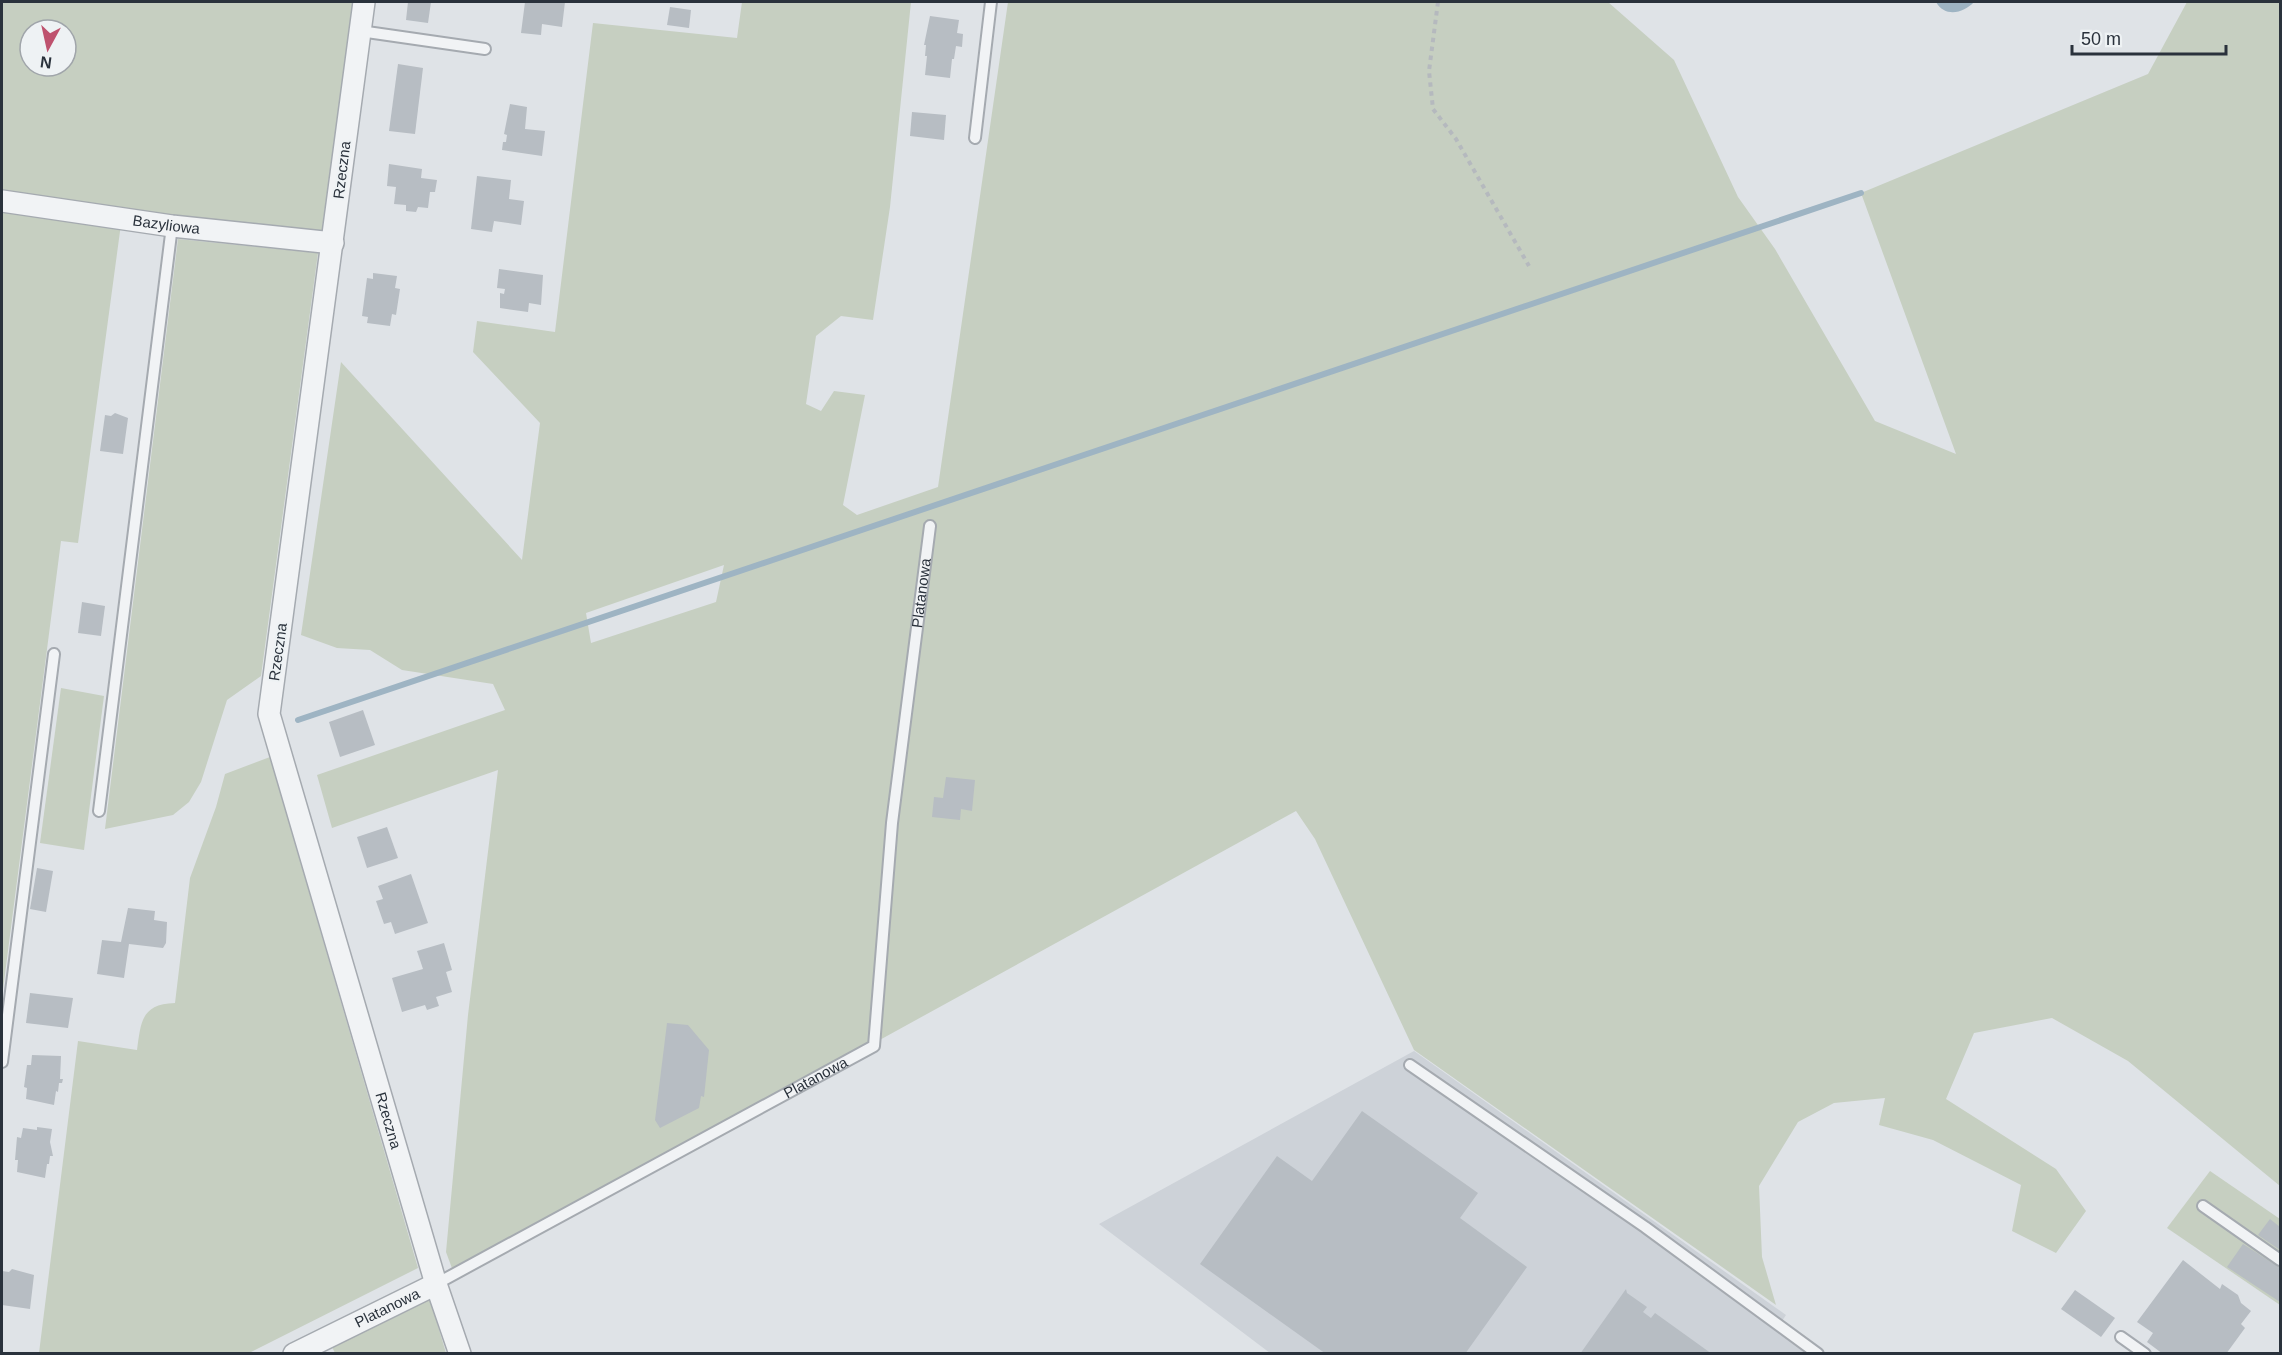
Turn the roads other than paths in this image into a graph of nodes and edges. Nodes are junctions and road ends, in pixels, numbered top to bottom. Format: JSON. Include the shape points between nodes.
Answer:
{"nodes":[{"id":1,"x":364,"y":2,"type":"edge"},
{"id":2,"x":991,"y":2,"type":"edge"},
{"id":3,"x":360,"y":31,"type":"junction"},
{"id":4,"x":485,"y":49,"type":"dead end"},
{"id":5,"x":975,"y":138,"type":"dead end"},
{"id":6,"x":2,"y":201,"type":"edge"},
{"id":7,"x":172,"y":226,"type":"junction"},
{"id":8,"x":333,"y":243,"type":"junction"},
{"id":9,"x":930,"y":526,"type":"dead end"},
{"id":10,"x":54,"y":654,"type":"dead end"},
{"id":11,"x":99,"y":812,"type":"dead end"},
{"id":12,"x":2,"y":1062,"type":"edge"},
{"id":13,"x":1410,"y":1065,"type":"dead end"},
{"id":14,"x":2203,"y":1206,"type":"dead end"},
{"id":15,"x":2280,"y":1260,"type":"edge"},
{"id":16,"x":436,"y":1284,"type":"junction"},
{"id":17,"x":2121,"y":1337,"type":"dead end"},
{"id":18,"x":294,"y":1353,"type":"edge"},
{"id":19,"x":460,"y":1353,"type":"edge"},
{"id":20,"x":1818,"y":1353,"type":"edge"},
{"id":21,"x":2145,"y":1353,"type":"edge"}],
"edges":[{"from":1,"to":3,"type":"street","name":"Rzeczna"},
{"from":2,"to":5,"type":"lane"},
{"from":3,"to":4,"type":"lane"},
{"from":3,"to":8,"type":"street","name":"Rzeczna"},
{"from":6,"to":7,"type":"street","name":"Bazyliowa"},
{"from":7,"to":8,"type":"street","name":"Bazyliowa"},
{"from":7,"to":11,"type":"lane"},
{"from":8,"to":16,"type":"street","name":"Rzeczna","via":[[269,714]]},
{"from":9,"to":16,"type":"lane","name":"Platanowa","via":[[892,823],[874,1046]]},
{"from":10,"to":12,"type":"lane"},
{"from":13,"to":20,"type":"lane","via":[[1645,1227]]},
{"from":14,"to":15,"type":"lane"},
{"from":16,"to":18,"type":"street","name":"Platanowa"},
{"from":16,"to":19,"type":"street","name":"Rzeczna"},
{"from":17,"to":21,"type":"lane"}]}
